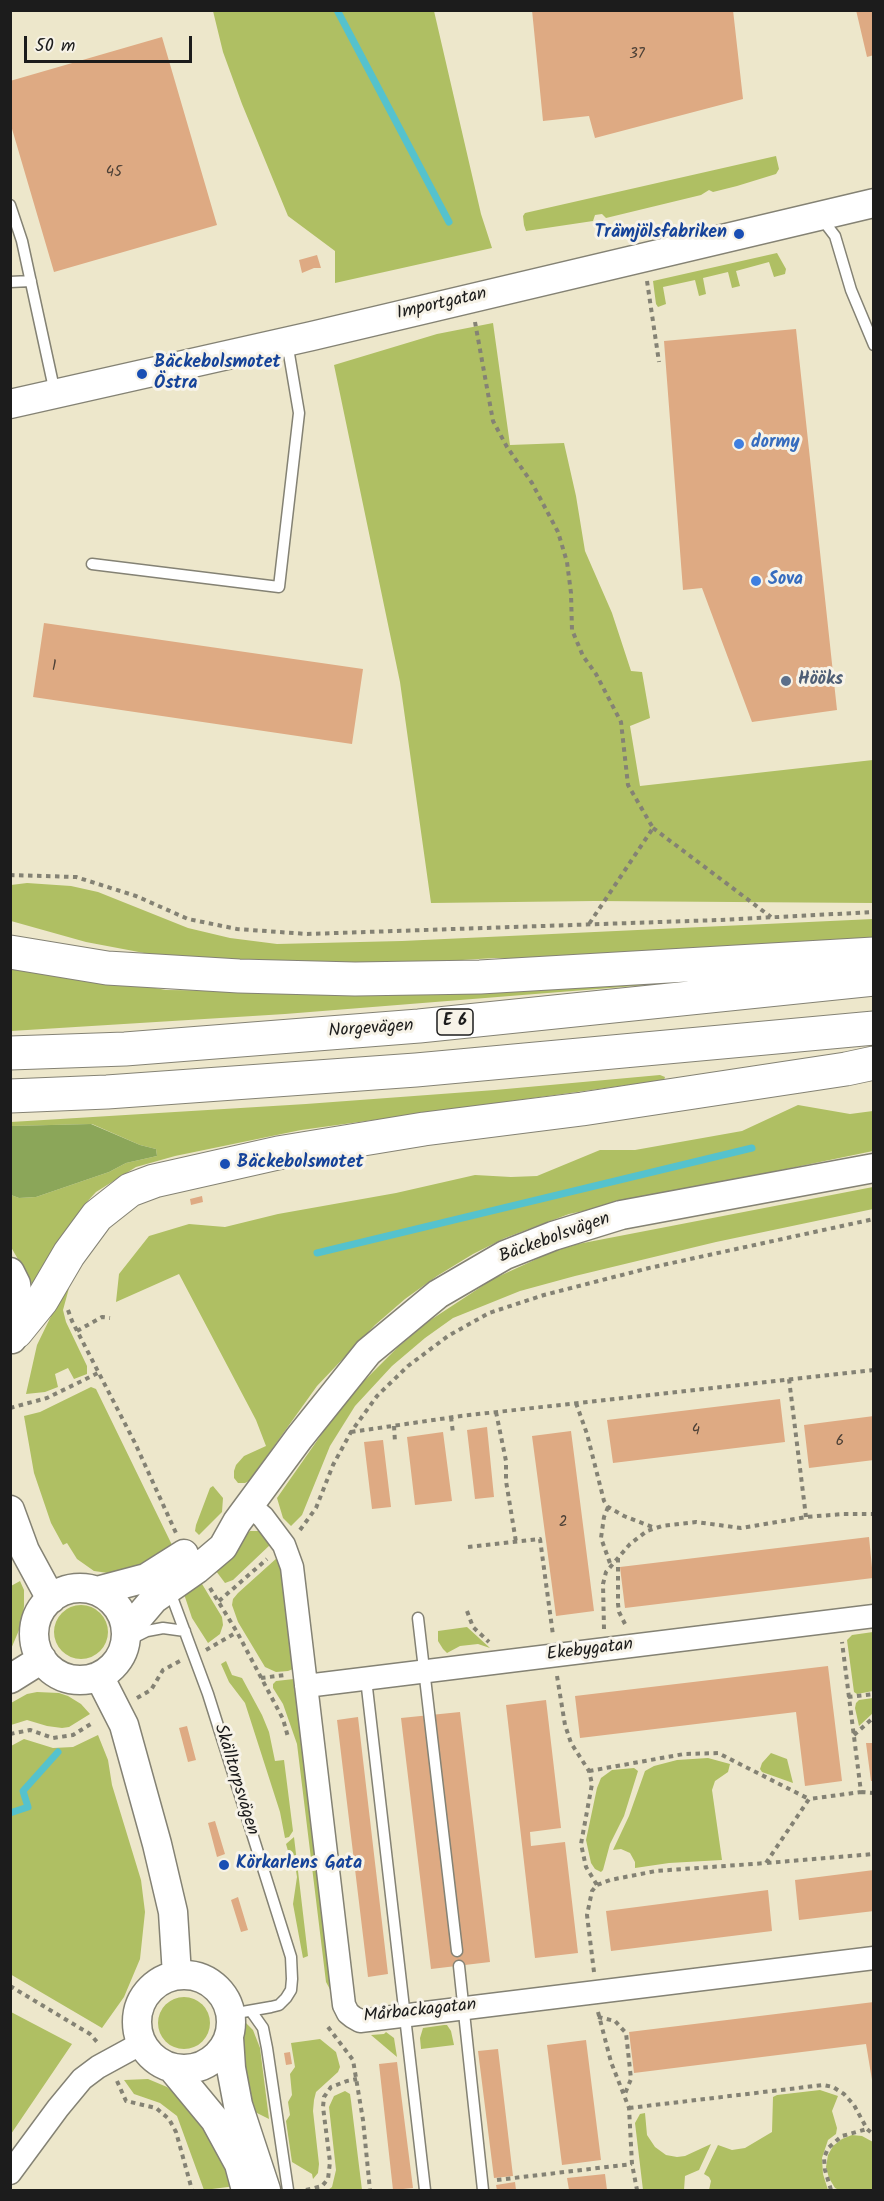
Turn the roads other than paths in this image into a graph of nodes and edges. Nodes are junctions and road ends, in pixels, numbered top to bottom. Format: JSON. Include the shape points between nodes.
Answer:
{"nodes":[{"id":1,"x":873,"y":203,"type":"edge"},
{"id":2,"x":10,"y":205,"type":"edge"},
{"id":3,"x":819,"y":216,"type":"junction"},
{"id":4,"x":31,"y":281,"type":"junction"},
{"id":5,"x":10,"y":282,"type":"edge"},
{"id":6,"x":287,"y":341,"type":"junction"},
{"id":7,"x":873,"y":345,"type":"edge"},
{"id":8,"x":55,"y":393,"type":"junction"},
{"id":9,"x":10,"y":404,"type":"edge"},
{"id":10,"x":92,"y":564,"type":"dead end"},
{"id":11,"x":10,"y":934,"type":"edge"},
{"id":12,"x":10,"y":952,"type":"edge"},
{"id":13,"x":873,"y":954,"type":"edge"},
{"id":14,"x":145,"y":970,"type":"junction"},
{"id":15,"x":873,"y":979,"type":"edge"},
{"id":16,"x":873,"y":1028,"type":"edge"},
{"id":17,"x":10,"y":1053,"type":"edge"},
{"id":18,"x":873,"y":1063,"type":"edge"},
{"id":19,"x":10,"y":1095,"type":"edge"},
{"id":20,"x":873,"y":1168,"type":"edge"},
{"id":21,"x":10,"y":1272,"type":"edge"},
{"id":22,"x":13,"y":1336,"type":"edge"},
{"id":23,"x":10,"y":1510,"type":"edge"},
{"id":24,"x":243,"y":1513,"type":"junction"},
{"id":25,"x":164,"y":1578,"type":"junction"},
{"id":26,"x":97,"y":1591,"type":"junction"},
{"id":27,"x":51,"y":1599,"type":"junction"},
{"id":28,"x":873,"y":1616,"type":"edge"},
{"id":29,"x":418,"y":1618,"type":"dead end"},
{"id":30,"x":185,"y":1631,"type":"junction"},
{"id":31,"x":126,"y":1636,"type":"junction"},
{"id":32,"x":42,"y":1659,"type":"junction"},
{"id":33,"x":424,"y":1671,"type":"junction"},
{"id":34,"x":99,"y":1676,"type":"junction"},
{"id":35,"x":10,"y":1679,"type":"edge"},
{"id":36,"x":366,"y":1679,"type":"junction"},
{"id":37,"x":306,"y":1686,"type":"junction"},
{"id":38,"x":457,"y":1951,"type":"dead end"},
{"id":39,"x":873,"y":1958,"type":"edge"},
{"id":40,"x":459,"y":1965,"type":"dead end"},
{"id":41,"x":177,"y":1975,"type":"junction"},
{"id":42,"x":463,"y":2007,"type":"junction"},
{"id":43,"x":406,"y":2015,"type":"junction"},
{"id":44,"x":237,"y":2021,"type":"junction"},
{"id":45,"x":142,"y":2043,"type":"junction"},
{"id":46,"x":172,"y":2068,"type":"junction"},
{"id":47,"x":10,"y":2173,"type":"edge"},
{"id":48,"x":482,"y":2186,"type":"edge"},
{"id":49,"x":246,"y":2190,"type":"edge"},
{"id":50,"x":266,"y":2190,"type":"edge"},
{"id":51,"x":288,"y":2190,"type":"edge"},
{"id":52,"x":425,"y":2190,"type":"edge"}],
"edges":[{"from":1,"to":3,"type":"street","name":"Importgatan"},
{"from":2,"to":4,"type":"lane"},
{"from":3,"to":6,"type":"street","name":"Importgatan"},
{"from":3,"to":7,"type":"lane","via":[[835,236]]},
{"from":4,"to":5,"type":"lane"},
{"from":4,"to":8,"type":"lane"},
{"from":6,"to":8,"type":"street","name":"Importgatan"},
{"from":6,"to":10,"type":"lane","via":[[299,413],[279,587]]},
{"from":8,"to":9,"type":"street","name":"Importgatan"},
{"from":11,"to":14,"type":"highway"},
{"from":12,"to":14,"type":"highway","via":[[107,968]]},
{"from":13,"to":14,"type":"highway","via":[[480,977],[355,979]]},
{"from":15,"to":17,"type":"highway","name":"Norgevägen","number":"E 6","via":[[419,1026]]},
{"from":16,"to":19,"type":"highway","via":[[416,1070]]},
{"from":18,"to":22,"type":"highway","via":[[424,1129],[278,1153],[154,1181],[130,1190],[97,1216],[42,1300]]},
{"from":20,"to":24,"type":"street","name":"Bäckebolsvägen","via":[[621,1215],[553,1236],[472,1273],[438,1294],[369,1352]]},
{"from":21,"to":22,"type":"street","via":[[16,1284],[20,1316]]},
{"from":23,"to":27,"type":"street","via":[[25,1551]]},
{"from":24,"to":25,"type":"street","name":"Bäckebolsvägen","via":[[212,1533],[192,1560]]},
{"from":24,"to":37,"type":"street","name":"Mårbackagatan","via":[[263,1517],[284,1545],[292,1567]]},
{"from":25,"to":26,"type":"street","name":"Bäckebolsvägen","via":[[146,1578]]},
{"from":25,"to":30,"type":"lane","name":"Skälltorpsvägen"},
{"from":25,"to":31,"type":"street","name":"Bäckebolsvägen"},
{"from":26,"to":27,"type":"street","via":[[73,1589]]},
{"from":26,"to":31,"type":"street","via":[[117,1607]]},
{"from":27,"to":32,"type":"street","via":[[35,1627]]},
{"from":28,"to":33,"type":"street","name":"Ekebygatan","via":[[554,1649]]},
{"from":29,"to":33,"type":"lane"},
{"from":30,"to":31,"type":"lane","via":[[163,1628]]},
{"from":30,"to":44,"type":"lane","name":"Skälltorpsvägen","via":[[291,1957],[291,1990],[286,1998],[279,2005]]},
{"from":31,"to":34,"type":"street","via":[[119,1658]]},
{"from":32,"to":34,"type":"street","via":[[67,1678]]},
{"from":32,"to":35,"type":"street"},
{"from":33,"to":36,"type":"street","name":"Ekebygatan"},
{"from":33,"to":38,"type":"lane"},
{"from":34,"to":41,"type":"street","via":[[124,1725],[157,1844],[173,1912]]},
{"from":36,"to":37,"type":"street","name":"Ekebygatan"},
{"from":36,"to":43,"type":"lane"},
{"from":37,"to":43,"type":"street","name":"Mårbackagatan","via":[[344,2005],[348,2013],[360,2020]]},
{"from":39,"to":42,"type":"street","name":"Mårbackagatan"},
{"from":40,"to":42,"type":"lane"},
{"from":41,"to":44,"type":"street","via":[[196,1976],[212,1984],[225,1997]]},
{"from":41,"to":45,"type":"street","via":[[160,1981],[142,2000],[137,2018]]},
{"from":42,"to":43,"type":"street","name":"Mårbackagatan"},
{"from":42,"to":48,"type":"lane"},
{"from":43,"to":52,"type":"lane"},
{"from":44,"to":46,"type":"street","via":[[222,2052],[210,2062],[187,2070]]},
{"from":44,"to":50,"type":"street","via":[[231,2068],[238,2105]]},
{"from":44,"to":51,"type":"lane","via":[[262,2028]]},
{"from":45,"to":46,"type":"street","via":[[157,2061]]},
{"from":45,"to":47,"type":"street","via":[[82,2079]]},
{"from":46,"to":49,"type":"street","via":[[215,2120],[239,2164]]}]}
